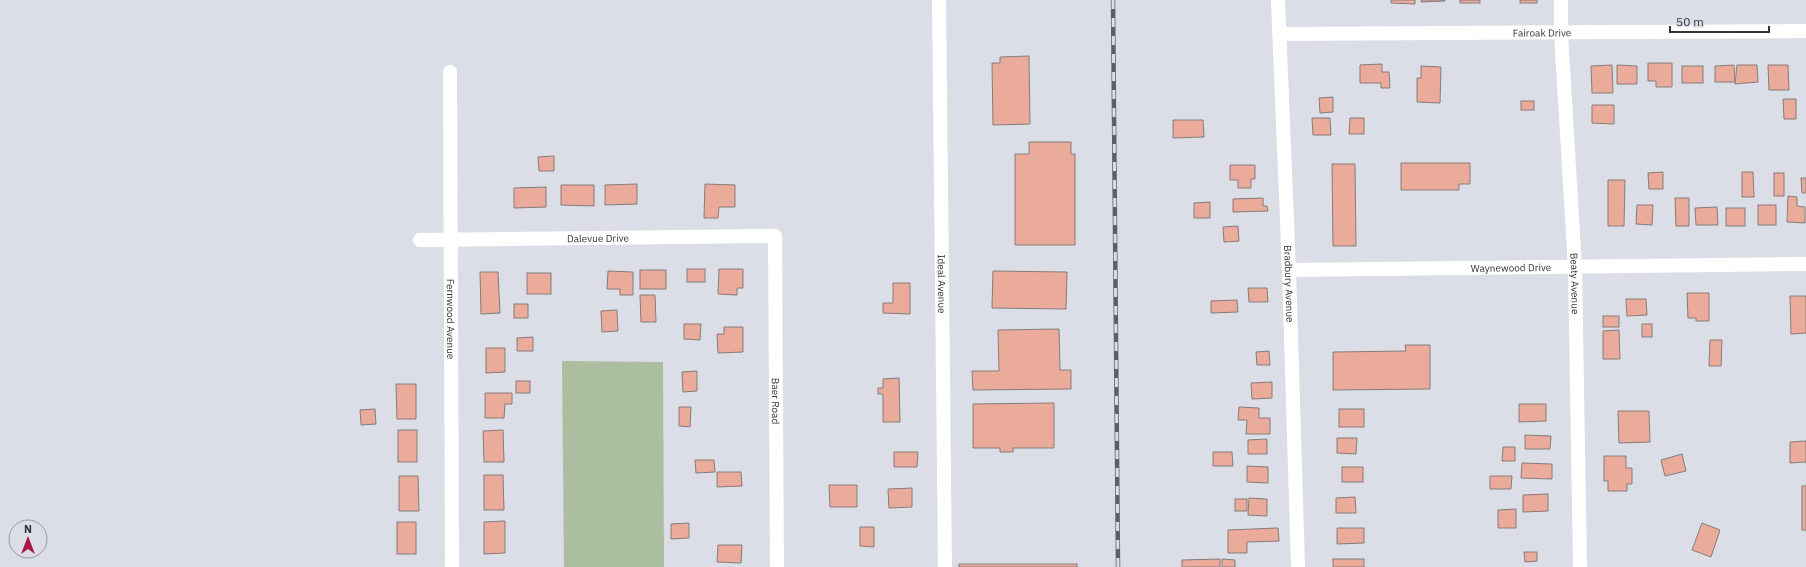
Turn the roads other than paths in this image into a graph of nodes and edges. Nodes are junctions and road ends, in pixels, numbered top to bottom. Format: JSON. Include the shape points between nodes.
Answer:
{"nodes":[{"id":1,"x":939,"y":0,"type":"edge"},
{"id":2,"x":1278,"y":0,"type":"edge"},
{"id":3,"x":1561,"y":0,"type":"edge"},
{"id":4,"x":1806,"y":31,"type":"edge"},
{"id":5,"x":1279,"y":34,"type":"junction"},
{"id":6,"x":1561,"y":34,"type":"junction"},
{"id":7,"x":450,"y":72,"type":"dead end"},
{"id":8,"x":775,"y":236,"type":"joint"},
{"id":9,"x":420,"y":240,"type":"dead end"},
{"id":10,"x":450,"y":240,"type":"junction"},
{"id":11,"x":1806,"y":264,"type":"edge"},
{"id":12,"x":1575,"y":267,"type":"junction"},
{"id":13,"x":1289,"y":270,"type":"junction"},
{"id":14,"x":452,"y":567,"type":"edge"},
{"id":15,"x":777,"y":567,"type":"edge"},
{"id":16,"x":945,"y":567,"type":"edge"},
{"id":17,"x":1298,"y":567,"type":"edge"},
{"id":18,"x":1580,"y":567,"type":"edge"}],
"edges":[{"from":1,"to":16,"type":"street","name":"Ideal Avenue"},
{"from":2,"to":5,"type":"street","name":"Bradbury Avenue"},
{"from":3,"to":6,"type":"street","name":"Beaty Avenue"},
{"from":4,"to":6,"type":"street","name":"Fairoak Drive"},
{"from":5,"to":6,"type":"street","name":"Fairoak Drive"},
{"from":5,"to":13,"type":"street","name":"Bradbury Avenue"},
{"from":6,"to":12,"type":"street","name":"Beaty Avenue"},
{"from":7,"to":10,"type":"street","name":"Fernwood Avenue"},
{"from":8,"to":10,"type":"street","name":"Dalevue Drive"},
{"from":8,"to":15,"type":"street","name":"Baer Road"},
{"from":9,"to":10,"type":"street","name":"Dalevue Drive"},
{"from":10,"to":14,"type":"street","name":"Fernwood Avenue"},
{"from":11,"to":12,"type":"street","name":"Waynewood Drive"},
{"from":12,"to":13,"type":"street","name":"Waynewood Drive"},
{"from":12,"to":18,"type":"street","name":"Beaty Avenue"},
{"from":13,"to":17,"type":"street","name":"Bradbury Avenue"}]}
